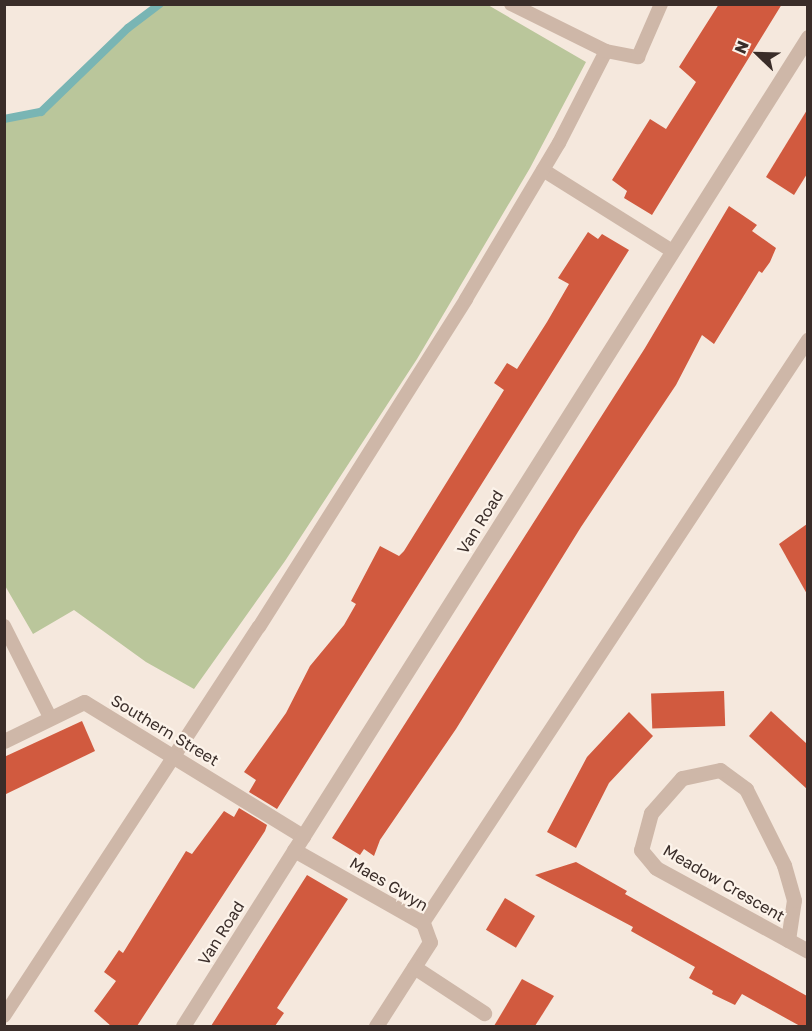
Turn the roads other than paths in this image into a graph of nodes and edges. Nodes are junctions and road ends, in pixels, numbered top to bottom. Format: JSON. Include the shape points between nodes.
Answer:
{"nodes":[{"id":1,"x":511,"y":4,"type":"edge"},
{"id":2,"x":661,"y":4,"type":"edge"},
{"id":3,"x":807,"y":37,"type":"edge"},
{"id":4,"x":606,"y":51,"type":"junction"},
{"id":5,"x":543,"y":170,"type":"junction"},
{"id":6,"x":672,"y":251,"type":"junction"},
{"id":7,"x":807,"y":340,"type":"edge"},
{"id":8,"x":4,"y":626,"type":"edge"},
{"id":9,"x":51,"y":718,"type":"junction"},
{"id":10,"x":4,"y":741,"type":"edge"},
{"id":11,"x":174,"y":756,"type":"junction"},
{"id":12,"x":303,"y":836,"type":"junction"},
{"id":13,"x":294,"y":850,"type":"junction"},
{"id":14,"x":423,"y":923,"type":"junction"},
{"id":15,"x":788,"y":940,"type":"junction"},
{"id":16,"x":807,"y":951,"type":"edge"},
{"id":17,"x":414,"y":967,"type":"junction"},
{"id":18,"x":484,"y":1013,"type":"dead end"},
{"id":19,"x":4,"y":1016,"type":"edge"},
{"id":20,"x":183,"y":1026,"type":"edge"},
{"id":21,"x":376,"y":1026,"type":"edge"}],
"edges":[{"from":1,"to":4,"type":"lane"},
{"from":2,"to":4,"type":"lane","via":[[638,57]]},
{"from":3,"to":6,"type":"street","name":"Van Road"},
{"from":4,"to":5,"type":"lane"},
{"from":5,"to":6,"type":"lane"},
{"from":5,"to":11,"type":"lane","via":[[466,299]]},
{"from":6,"to":12,"type":"street","name":"Van Road"},
{"from":7,"to":14,"type":"lane"},
{"from":8,"to":9,"type":"lane"},
{"from":9,"to":10,"type":"street","name":"Southern Street"},
{"from":9,"to":11,"type":"street","name":"Southern Street","via":[[84,702]]},
{"from":11,"to":12,"type":"street","name":"Southern Street"},
{"from":11,"to":19,"type":"lane"},
{"from":12,"to":13,"type":"street","name":"Van Road"},
{"from":13,"to":14,"type":"street","name":"Maes Gwyn"},
{"from":13,"to":20,"type":"street","name":"Van Road"},
{"from":14,"to":17,"type":"street","name":"Maes Gwyn","via":[[430,942]]},
{"from":15,"to":15,"type":"street","name":"Meadow Crescent","via":[[656,867],[640,850],[651,813],[682,778],[720,770],[746,789],[784,865],[795,900]]},
{"from":15,"to":16,"type":"street","name":"Meadow Crescent"},
{"from":17,"to":18,"type":"street"},
{"from":17,"to":21,"type":"street","name":"Maes Gwyn"}]}
